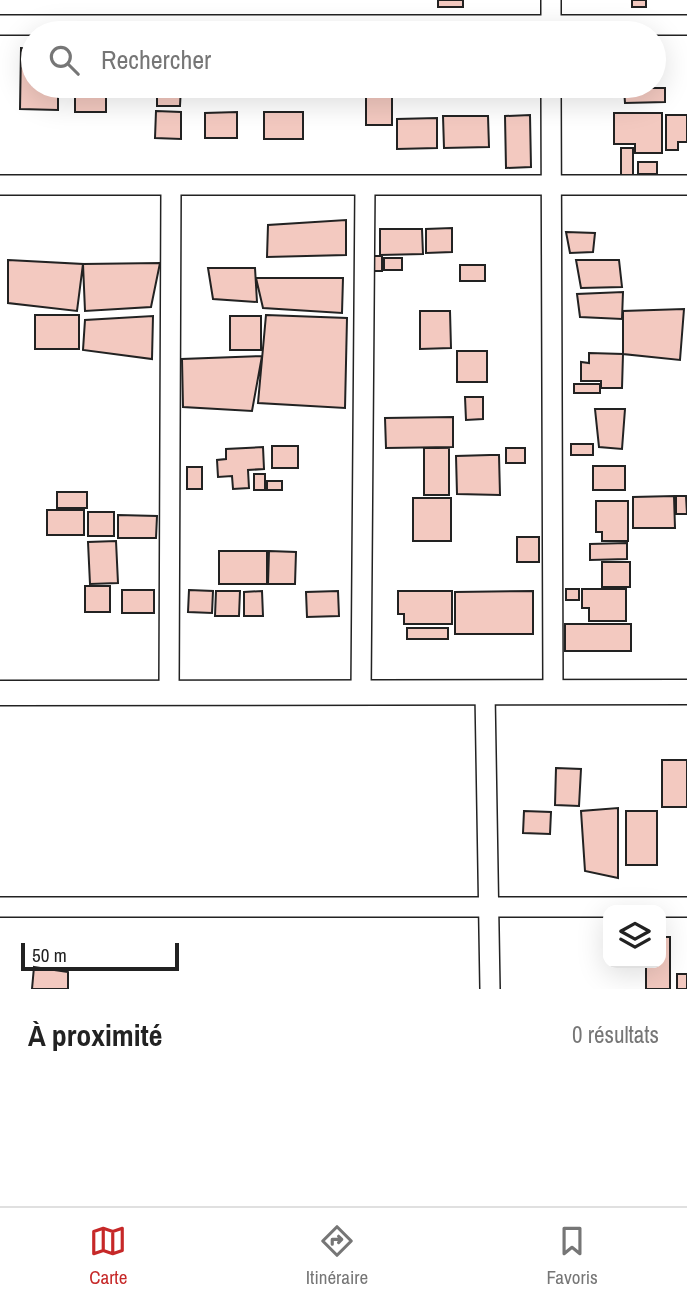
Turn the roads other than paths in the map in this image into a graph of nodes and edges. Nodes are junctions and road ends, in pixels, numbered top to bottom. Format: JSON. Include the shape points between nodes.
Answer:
{"nodes":[{"id":1,"x":551,"y":0,"type":"edge"},
{"id":2,"x":551,"y":21,"type":"edge"},
{"id":3,"x":0,"y":25,"type":"edge"},
{"id":4,"x":21,"y":25,"type":"edge"},
{"id":5,"x":687,"y":25,"type":"edge"},
{"id":6,"x":666,"y":26,"type":"edge"},
{"id":7,"x":551,"y":98,"type":"edge"},
{"id":8,"x":0,"y":185,"type":"edge"},
{"id":9,"x":171,"y":185,"type":"junction"},
{"id":10,"x":365,"y":185,"type":"junction"},
{"id":11,"x":552,"y":185,"type":"junction"},
{"id":12,"x":687,"y":185,"type":"edge"},
{"id":13,"x":169,"y":692,"type":"junction"},
{"id":14,"x":361,"y":692,"type":"junction"},
{"id":15,"x":553,"y":692,"type":"junction"},
{"id":16,"x":687,"y":692,"type":"edge"},
{"id":17,"x":0,"y":693,"type":"edge"},
{"id":18,"x":485,"y":693,"type":"junction"},
{"id":19,"x":0,"y":907,"type":"edge"},
{"id":20,"x":687,"y":907,"type":"edge"},
{"id":21,"x":489,"y":908,"type":"junction"},
{"id":22,"x":490,"y":989,"type":"edge"}],
"edges":[{"from":1,"to":2,"type":"street"},
{"from":3,"to":4,"type":"street"},
{"from":5,"to":6,"type":"street"},
{"from":7,"to":11,"type":"street"},
{"from":8,"to":9,"type":"street"},
{"from":9,"to":10,"type":"street"},
{"from":9,"to":13,"type":"street"},
{"from":10,"to":11,"type":"street"},
{"from":10,"to":14,"type":"street"},
{"from":11,"to":12,"type":"street"},
{"from":11,"to":15,"type":"street"},
{"from":13,"to":14,"type":"street"},
{"from":13,"to":17,"type":"street"},
{"from":14,"to":18,"type":"street"},
{"from":15,"to":16,"type":"street"},
{"from":15,"to":18,"type":"street"},
{"from":18,"to":21,"type":"street"},
{"from":19,"to":21,"type":"street"},
{"from":20,"to":21,"type":"street"},
{"from":21,"to":22,"type":"street"}]}
